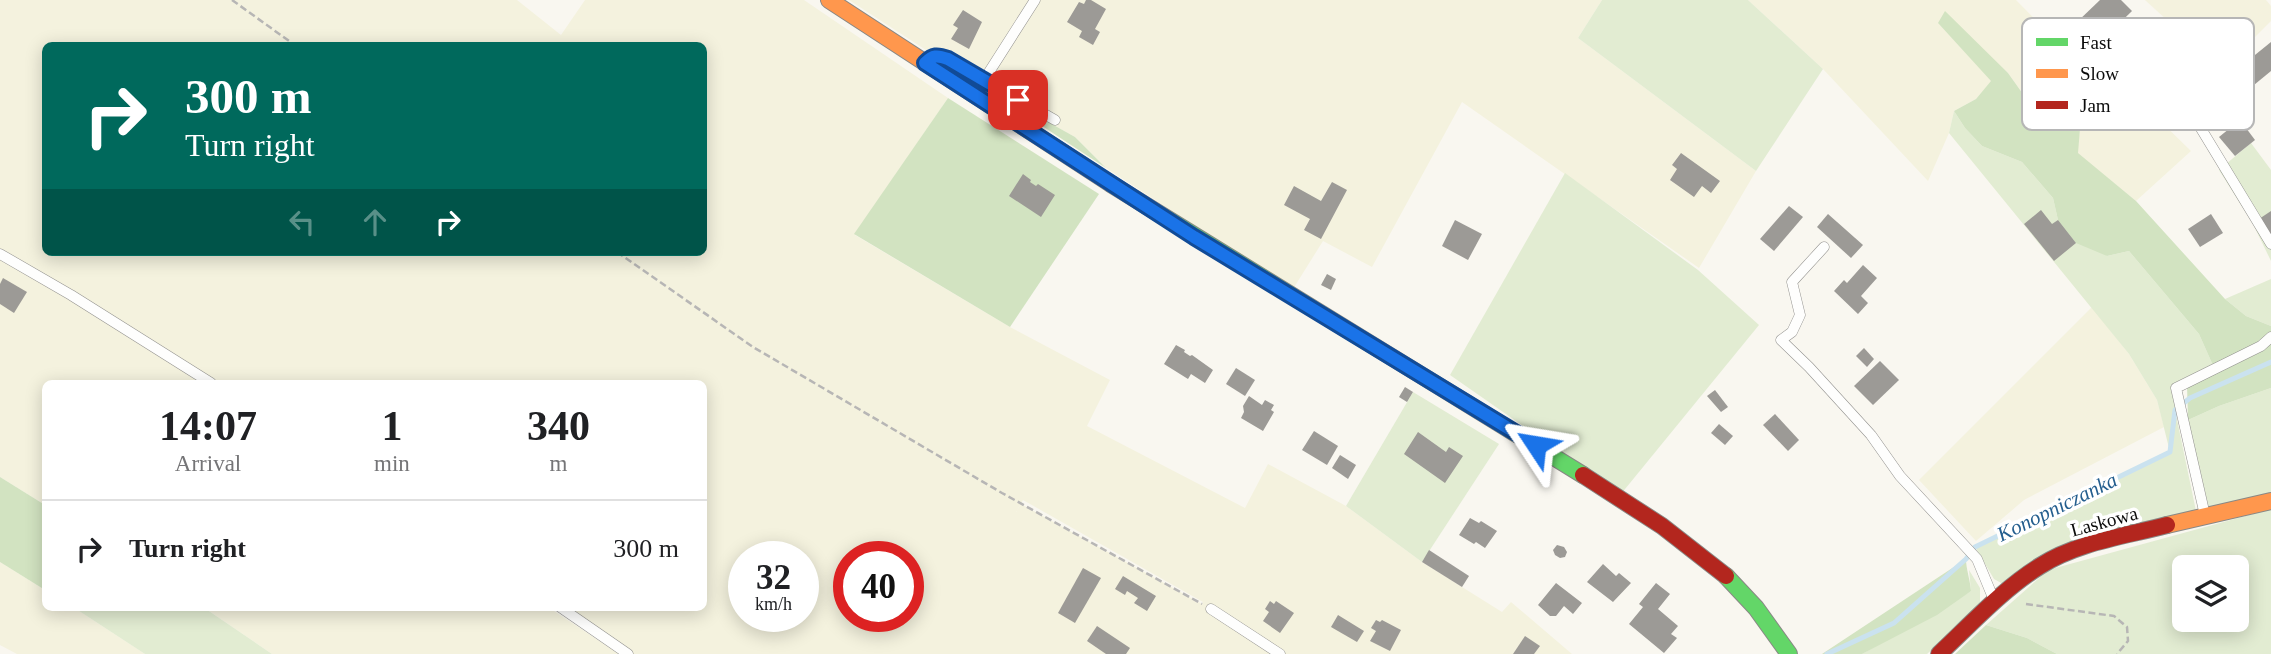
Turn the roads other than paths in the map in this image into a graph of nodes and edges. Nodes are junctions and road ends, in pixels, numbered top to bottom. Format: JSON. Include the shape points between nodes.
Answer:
{"nodes":[{"id":1,"x":829,"y":0,"type":"edge"},
{"id":2,"x":1035,"y":0,"type":"edge"},
{"id":3,"x":925,"y":63,"type":"junction"},
{"id":4,"x":984,"y":80,"type":"junction"},
{"id":5,"x":1055,"y":120,"type":"dead end"},
{"id":6,"x":2203,"y":130,"type":"edge"},
{"id":7,"x":2271,"y":244,"type":"edge"},
{"id":8,"x":1824,"y":247,"type":"dead end"},
{"id":9,"x":0,"y":254,"type":"edge"},
{"id":10,"x":2271,"y":337,"type":"edge"},
{"id":11,"x":206,"y":380,"type":"edge"},
{"id":12,"x":2271,"y":502,"type":"edge"},
{"id":13,"x":2204,"y":515,"type":"junction"},
{"id":14,"x":1995,"y":604,"type":"junction"},
{"id":15,"x":1211,"y":609,"type":"road end"},
{"id":16,"x":567,"y":611,"type":"edge"},
{"id":17,"x":628,"y":654,"type":"edge"},
{"id":18,"x":1280,"y":654,"type":"edge"},
{"id":19,"x":1789,"y":654,"type":"edge"},
{"id":20,"x":1940,"y":654,"type":"edge"}],
"edges":[{"from":1,"to":3,"type":"street"},
{"from":2,"to":4,"type":"lane"},
{"from":3,"to":4,"type":"lane","via":[[938,55]]},
{"from":3,"to":19,"type":"street","via":[[1655,524],[1742,592]]},
{"from":4,"to":5,"type":"lane"},
{"from":6,"to":7,"type":"lane"},
{"from":8,"to":14,"type":"lane","via":[[1793,282],[1800,315],[1792,332],[1781,340],[1977,558]]},
{"from":9,"to":11,"type":"lane"},
{"from":10,"to":13,"type":"lane","via":[[2176,388]]},
{"from":12,"to":13,"type":"street","name":"Laskowa"},
{"from":13,"to":14,"type":"street","name":"Laskowa","via":[[2076,549],[2041,565]]},
{"from":14,"to":20,"type":"street","name":"Laskowa"},
{"from":15,"to":18,"type":"lane"},
{"from":16,"to":17,"type":"lane"}]}
